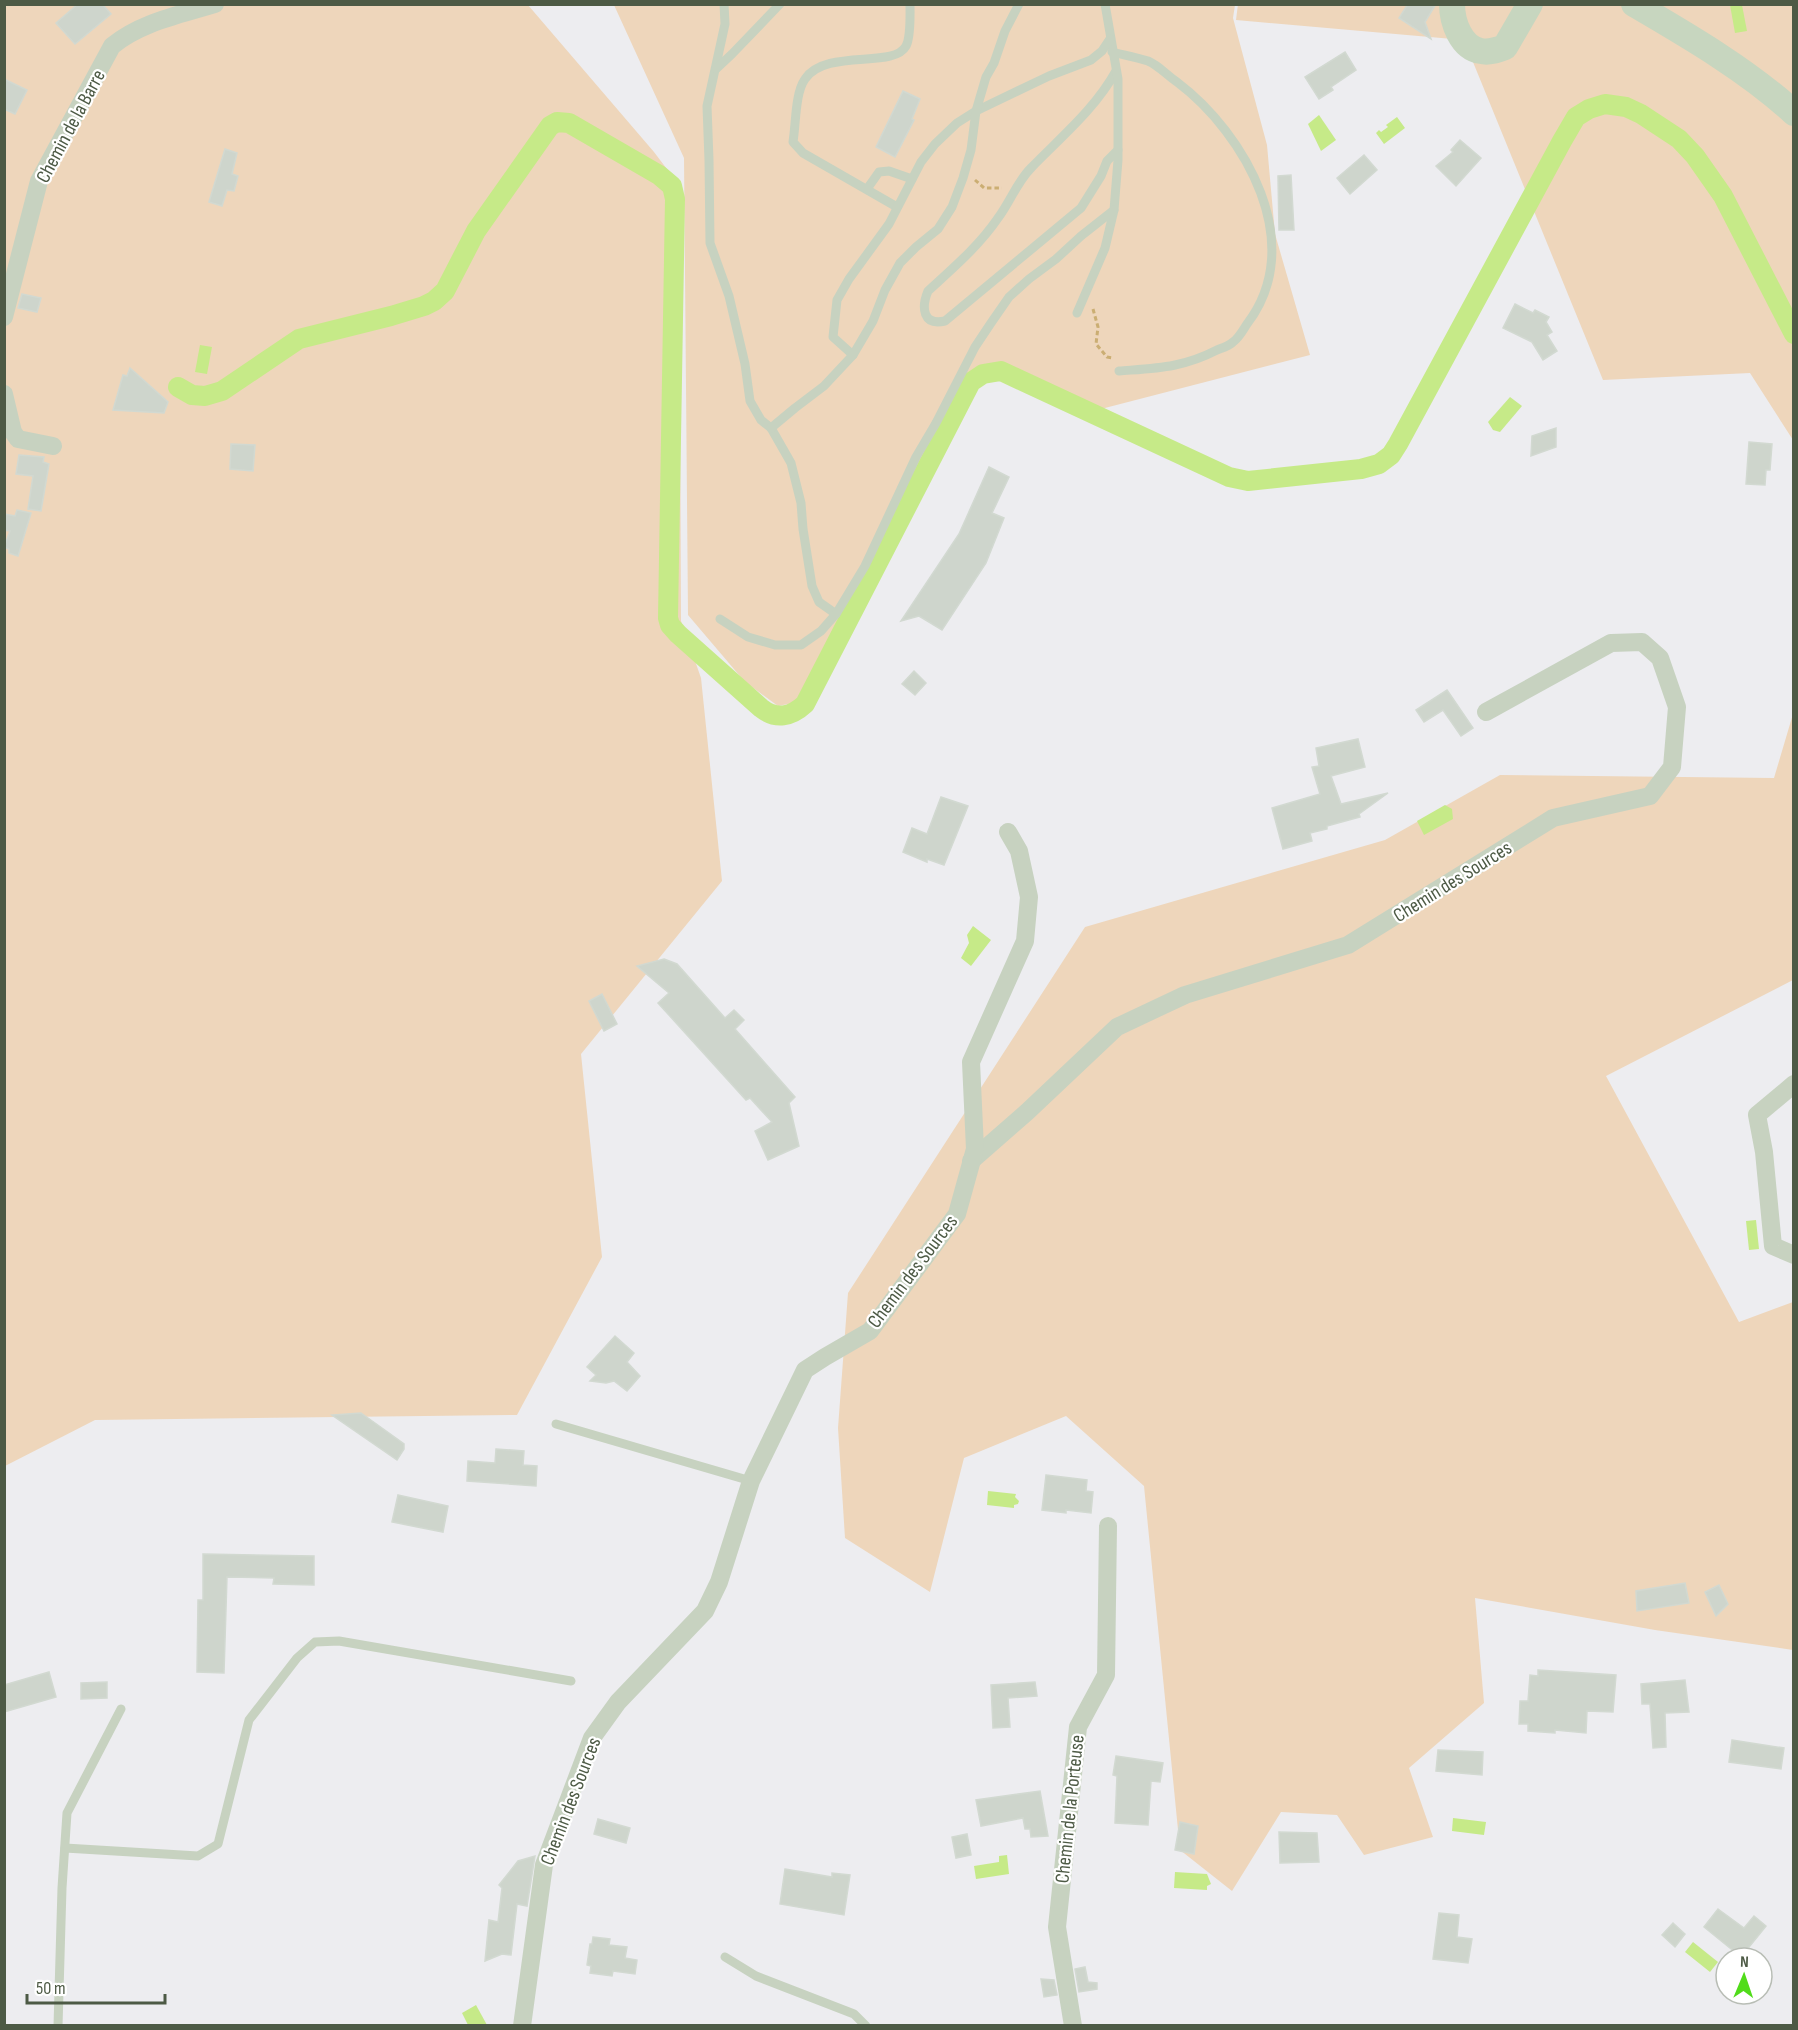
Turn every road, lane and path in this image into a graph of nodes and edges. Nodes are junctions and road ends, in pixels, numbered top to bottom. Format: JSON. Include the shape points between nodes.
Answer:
{"nodes":[{"id":1,"x":215,"y":4,"type":"edge"},
{"id":2,"x":724,"y":4,"type":"edge"},
{"id":3,"x":780,"y":4,"type":"edge"},
{"id":4,"x":910,"y":4,"type":"edge"},
{"id":5,"x":1019,"y":4,"type":"edge"},
{"id":6,"x":1105,"y":4,"type":"edge"},
{"id":7,"x":1452,"y":4,"type":"edge"},
{"id":8,"x":1530,"y":4,"type":"edge"},
{"id":9,"x":1634,"y":4,"type":"edge"},
{"id":10,"x":1110,"y":39,"type":"junction"},
{"id":11,"x":1112,"y":52,"type":"junction"},
{"id":12,"x":716,"y":69,"type":"junction"},
{"id":13,"x":1116,"y":71,"type":"junction"},
{"id":14,"x":975,"y":111,"type":"junction"},
{"id":15,"x":1794,"y":113,"type":"edge"},
{"id":16,"x":1118,"y":150,"type":"junction"},
{"id":17,"x":912,"y":179,"type":"junction"},
{"id":18,"x":984,"y":188,"type":"dead end"},
{"id":19,"x":1005,"y":188,"type":"dead end"},
{"id":20,"x":867,"y":189,"type":"junction"},
{"id":21,"x":897,"y":207,"type":"junction"},
{"id":22,"x":1114,"y":210,"type":"junction"},
{"id":23,"x":1084,"y":298,"type":"junction"},
{"id":24,"x":1077,"y":313,"type":"dead end"},
{"id":25,"x":4,"y":317,"type":"edge"},
{"id":26,"x":853,"y":356,"type":"junction"},
{"id":27,"x":1135,"y":370,"type":"junction"},
{"id":28,"x":1119,"y":371,"type":"dead end"},
{"id":29,"x":4,"y":394,"type":"edge"},
{"id":30,"x":771,"y":428,"type":"junction"},
{"id":31,"x":53,"y":446,"type":"dead end"},
{"id":32,"x":836,"y":614,"type":"junction"},
{"id":33,"x":720,"y":619,"type":"dead end"},
{"id":34,"x":1486,"y":712,"type":"dead end"},
{"id":35,"x":1008,"y":832,"type":"dead end"},
{"id":36,"x":1794,"y":1084,"type":"edge"},
{"id":37,"x":971,"y":1161,"type":"junction"},
{"id":38,"x":1794,"y":1255,"type":"edge"},
{"id":39,"x":556,"y":1424,"type":"dead end"},
{"id":40,"x":751,"y":1481,"type":"junction"},
{"id":41,"x":1108,"y":1526,"type":"dead end"},
{"id":42,"x":571,"y":1681,"type":"dead end"},
{"id":43,"x":121,"y":1709,"type":"dead end"},
{"id":44,"x":65,"y":1848,"type":"junction"},
{"id":45,"x":725,"y":1957,"type":"dead end"},
{"id":46,"x":58,"y":2025,"type":"edge"},
{"id":47,"x":522,"y":2025,"type":"edge"},
{"id":48,"x":866,"y":2025,"type":"edge"},
{"id":49,"x":1073,"y":2025,"type":"edge"}],
"edges":[{"from":1,"to":25,"type":"street","name":"Chemin de la Barre","via":[[127,33],[112,46],[39,181]]},
{"from":2,"to":12,"type":"lane","via":[[725,24]]},
{"from":3,"to":12,"type":"lane"},
{"from":4,"to":20,"type":"lane","via":[[907,45],[900,52],[818,67],[801,88],[793,142],[803,153]]},
{"from":5,"to":14,"type":"lane"},
{"from":6,"to":10,"type":"lane"},
{"from":7,"to":8,"type":"street","via":[[1459,34],[1480,51],[1505,47]]},
{"from":9,"to":15,"type":"street","via":[[1748,75]]},
{"from":10,"to":11,"type":"lane"},
{"from":10,"to":14,"type":"lane","via":[[1091,60]]},
{"from":11,"to":13,"type":"lane"},
{"from":11,"to":27,"type":"lane","via":[[1150,62],[1187,90],[1227,131],[1256,183],[1273,254],[1265,297],[1233,342],[1171,367]]},
{"from":12,"to":30,"type":"lane","via":[[706,106],[710,243],[729,296],[750,401],[760,420]]},
{"from":13,"to":16,"type":"lane"},
{"from":13,"to":16,"type":"lane","via":[[1095,101],[1031,168],[981,240],[928,291],[924,300],[928,319],[936,323],[945,321],[1081,208],[1107,161]]},
{"from":14,"to":17,"type":"lane","via":[[935,144]]},
{"from":14,"to":26,"type":"lane","via":[[971,150],[952,207],[938,229],[900,263]]},
{"from":16,"to":22,"type":"lane"},
{"from":17,"to":20,"type":"lane","via":[[889,171],[879,172]]},
{"from":17,"to":21,"type":"lane"},
{"from":18,"to":19,"type":"path"},
{"from":20,"to":21,"type":"lane"},
{"from":21,"to":26,"type":"lane","via":[[837,300],[833,337]]},
{"from":22,"to":23,"type":"lane","via":[[1105,248]]},
{"from":22,"to":32,"type":"lane","via":[[1029,279],[991,323],[962,370],[865,566]]},
{"from":23,"to":24,"type":"lane"},
{"from":23,"to":27,"type":"path","via":[[1094,310],[1096,344],[1107,357],[1123,361]]},
{"from":26,"to":30,"type":"lane","via":[[824,386]]},
{"from":27,"to":28,"type":"lane"},
{"from":29,"to":31,"type":"street","via":[[18,440]]},
{"from":30,"to":32,"type":"lane","via":[[791,463],[801,503],[812,586],[819,602]]},
{"from":32,"to":33,"type":"lane","via":[[801,645],[775,645],[747,637]]},
{"from":34,"to":37,"type":"street","name":"Chemin des Sources","via":[[1611,643],[1642,642],[1660,658],[1677,707],[1672,767],[1650,796],[1553,818],[1348,945],[1185,996],[1117,1027]]},
{"from":35,"to":37,"type":"street","name":"Chemin des Sources","via":[[1019,851],[1029,897],[1025,941],[971,1062],[975,1149]]},
{"from":36,"to":38,"type":"street","via":[[1757,1115],[1773,1246]]},
{"from":37,"to":40,"type":"street","name":"Chemin des Sources","via":[[957,1214],[870,1331],[806,1370]]},
{"from":39,"to":40,"type":"lane"},
{"from":40,"to":47,"type":"street","name":"Chemin des Sources","via":[[719,1582],[705,1611],[618,1702],[592,1738],[544,1865]]},
{"from":41,"to":49,"type":"street","name":"Chemin de la Porteuse","via":[[1106,1675],[1078,1727],[1057,1927]]},
{"from":42,"to":44,"type":"lane","via":[[339,1641],[315,1642],[297,1658],[249,1720],[218,1844],[198,1856]]},
{"from":43,"to":44,"type":"lane","via":[[67,1813]]},
{"from":44,"to":46,"type":"lane"},
{"from":45,"to":48,"type":"lane","via":[[756,1976],[854,2014]]}]}
